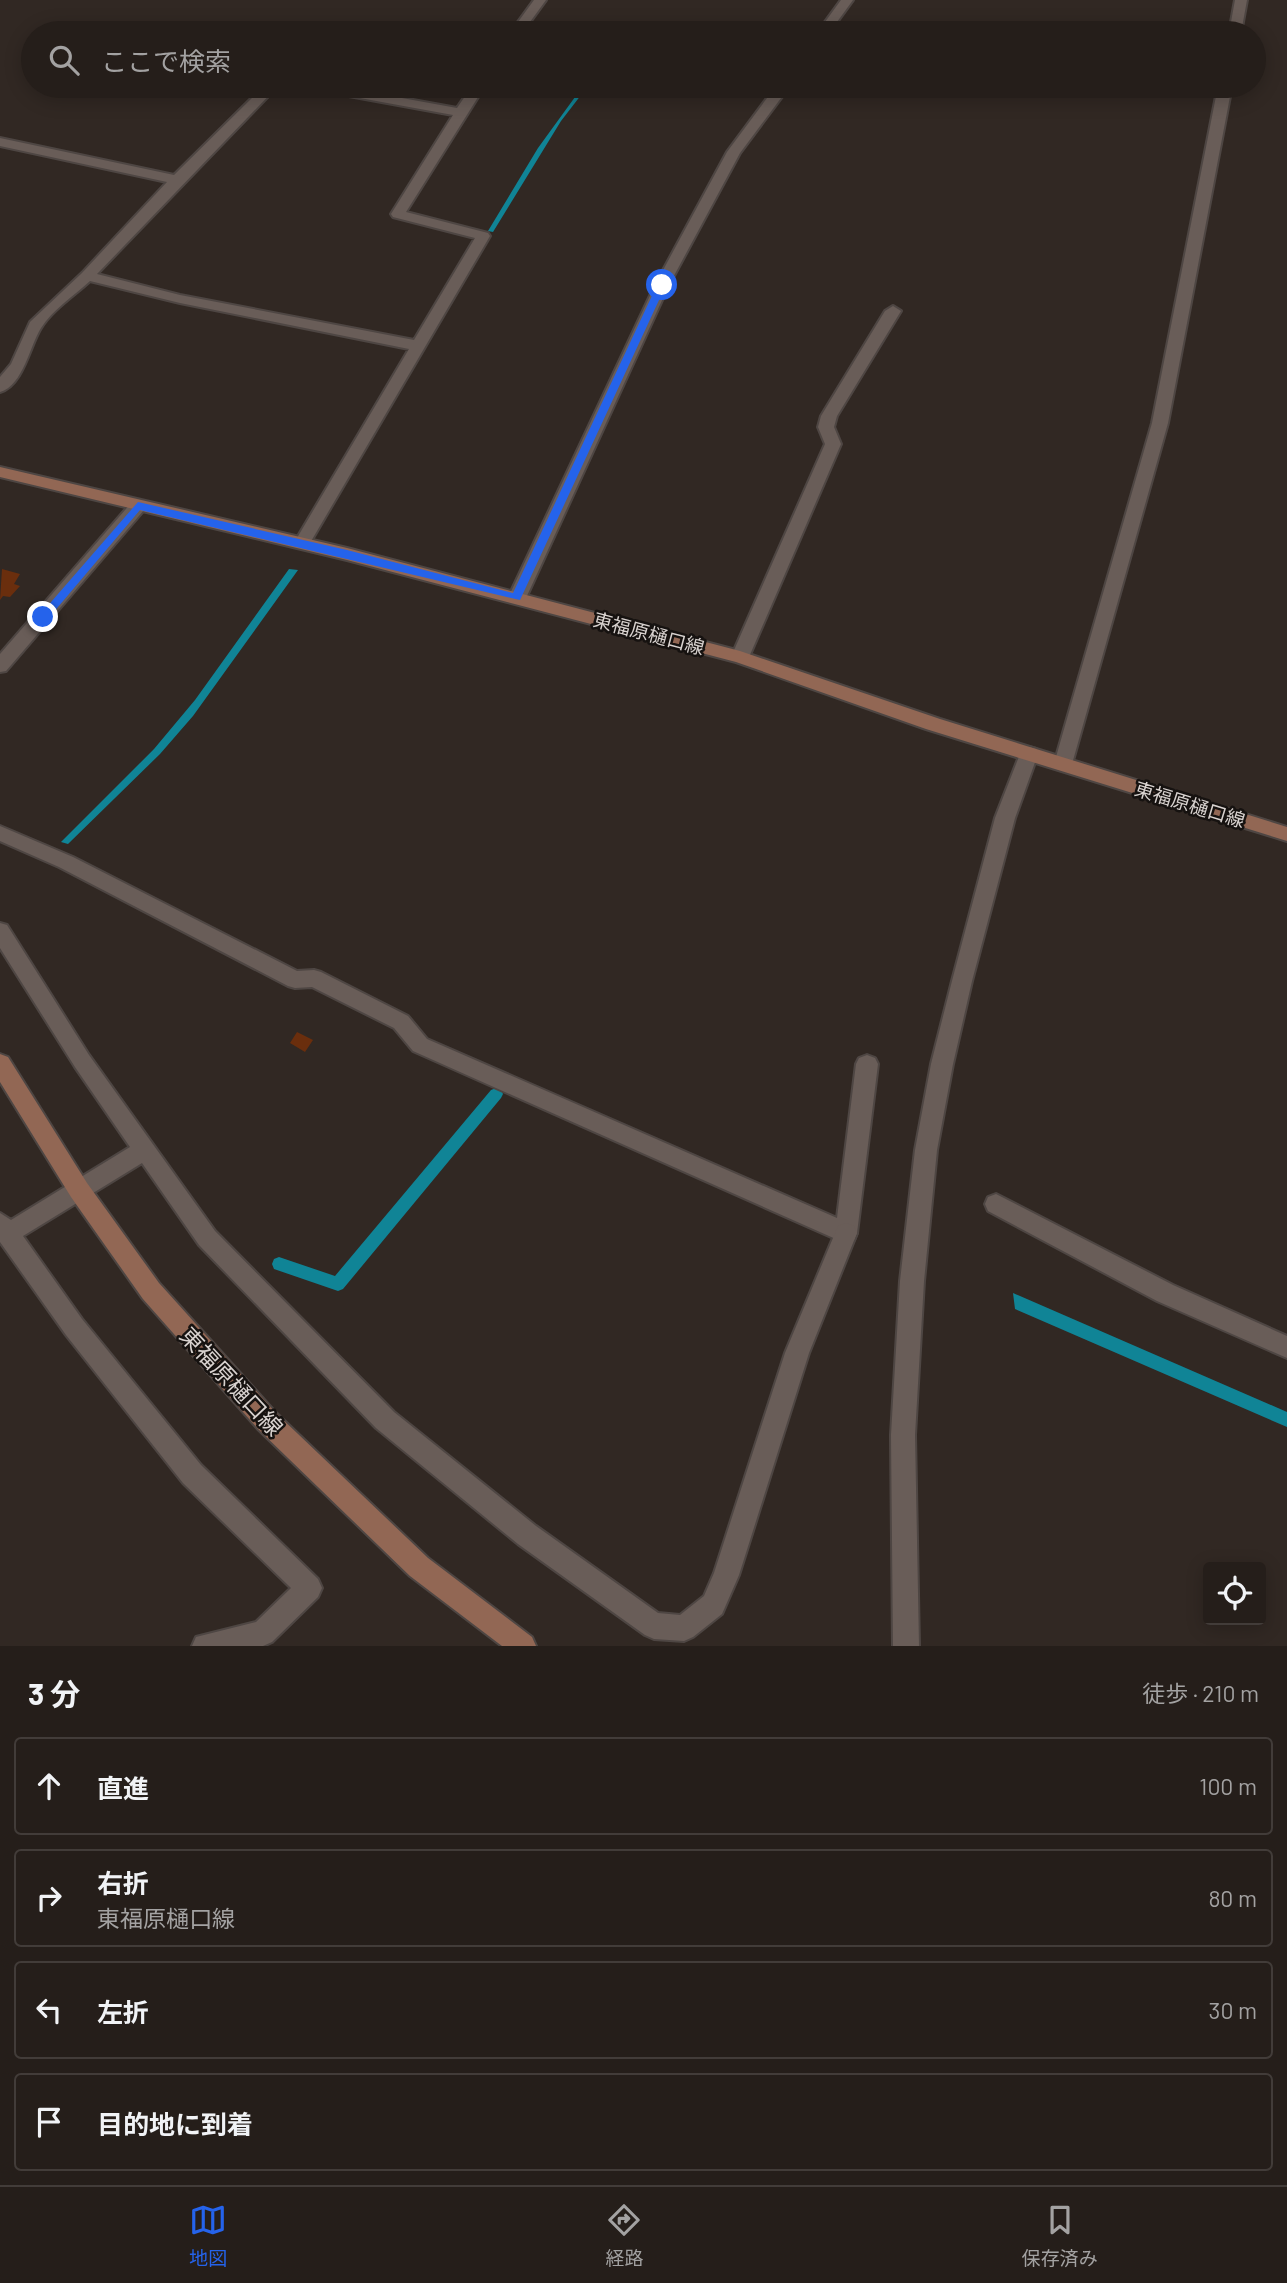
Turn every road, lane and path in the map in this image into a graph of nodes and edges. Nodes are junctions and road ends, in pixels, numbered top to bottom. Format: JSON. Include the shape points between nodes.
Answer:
{"nodes":[{"id":1,"x":540,"y":0,"type":"edge"},
{"id":2,"x":847,"y":0,"type":"edge"},
{"id":3,"x":1241,"y":0,"type":"edge"},
{"id":4,"x":525,"y":21,"type":"edge"},
{"id":5,"x":831,"y":21,"type":"edge"},
{"id":6,"x":1237,"y":21,"type":"edge"},
{"id":7,"x":259,"y":98,"type":"edge"},
{"id":8,"x":380,"y":98,"type":"edge"},
{"id":9,"x":470,"y":98,"type":"edge"},
{"id":10,"x":774,"y":98,"type":"edge"},
{"id":11,"x":1223,"y":98,"type":"edge"},
{"id":12,"x":461,"y":113,"type":"junction"},
{"id":13,"x":0,"y":142,"type":"edge"},
{"id":14,"x":177,"y":180,"type":"junction"},
{"id":15,"x":87,"y":276,"type":"junction"},
{"id":16,"x":893,"y":311,"type":"dead end"},
{"id":17,"x":418,"y":346,"type":"junction"},
{"id":18,"x":0,"y":387,"type":"edge"},
{"id":19,"x":0,"y":472,"type":"edge"},
{"id":20,"x":138,"y":506,"type":"junction"},
{"id":21,"x":302,"y":543,"type":"junction"},
{"id":22,"x":517,"y":598,"type":"junction"},
{"id":23,"x":740,"y":657,"type":"junction"},
{"id":24,"x":0,"y":666,"type":"edge"},
{"id":25,"x":1029,"y":754,"type":"junction"},
{"id":26,"x":1063,"y":764,"type":"junction"},
{"id":27,"x":0,"y":833,"type":"edge"},
{"id":28,"x":1287,"y":834,"type":"edge"},
{"id":29,"x":0,"y":932,"type":"edge"},
{"id":30,"x":0,"y":1063,"type":"edge"},
{"id":31,"x":867,"y":1064,"type":"dead end"},
{"id":32,"x":144,"y":1150,"type":"junction"},
{"id":33,"x":79,"y":1190,"type":"junction"},
{"id":34,"x":996,"y":1204,"type":"dead end"},
{"id":35,"x":4,"y":1228,"type":"edge"},
{"id":36,"x":846,"y":1233,"type":"junction"},
{"id":37,"x":1287,"y":1347,"type":"edge"},
{"id":38,"x":205,"y":1646,"type":"edge"},
{"id":39,"x":523,"y":1646,"type":"edge"},
{"id":40,"x":906,"y":1646,"type":"edge"}],
"edges":[{"from":1,"to":4,"type":"street"},
{"from":2,"to":5,"type":"street"},
{"from":3,"to":6,"type":"street"},
{"from":7,"to":14,"type":"street"},
{"from":8,"to":12,"type":"street"},
{"from":9,"to":12,"type":"street"},
{"from":10,"to":22,"type":"street","via":[[734,152],[662,285]]},
{"from":11,"to":26,"type":"street","via":[[1160,423]]},
{"from":12,"to":17,"type":"street","via":[[398,214],[483,236]]},
{"from":13,"to":14,"type":"street"},
{"from":14,"to":15,"type":"street"},
{"from":15,"to":17,"type":"street"},
{"from":15,"to":18,"type":"street","via":[[35,325],[18,365]]},
{"from":16,"to":23,"type":"street","via":[[829,416],[826,427],[832,444]]},
{"from":17,"to":21,"type":"street"},
{"from":19,"to":20,"type":"main road","name":"東福原樋口線"},
{"from":20,"to":21,"type":"main road","name":"東福原樋口線"},
{"from":20,"to":24,"type":"street"},
{"from":21,"to":22,"type":"main road","name":"東福原樋口線"},
{"from":22,"to":23,"type":"main road","name":"東福原樋口線"},
{"from":23,"to":25,"type":"main road","name":"東福原樋口線"},
{"from":25,"to":26,"type":"main road","name":"東福原樋口線"},
{"from":25,"to":40,"type":"street","via":[[1005,818],[962,981],[926,1150],[903,1435]]},
{"from":26,"to":28,"type":"main road","name":"東福原樋口線"},
{"from":27,"to":36,"type":"street","via":[[296,980],[314,978],[401,1022],[420,1045]]},
{"from":29,"to":32,"type":"street"},
{"from":30,"to":33,"type":"main road","name":"東福原樋口線"},
{"from":31,"to":36,"type":"street"},
{"from":32,"to":33,"type":"street"},
{"from":32,"to":36,"type":"street","via":[[207,1238],[385,1420],[527,1535],[654,1626],[684,1628],[713,1605],[797,1353]]},
{"from":33,"to":35,"type":"street"},
{"from":33,"to":39,"type":"main road","name":"東福原樋口線","via":[[151,1291],[267,1421],[419,1567]]},
{"from":34,"to":37,"type":"street","via":[[1165,1293]]},
{"from":35,"to":38,"type":"street","via":[[74,1327],[192,1474],[309,1588],[263,1633]]}]}
